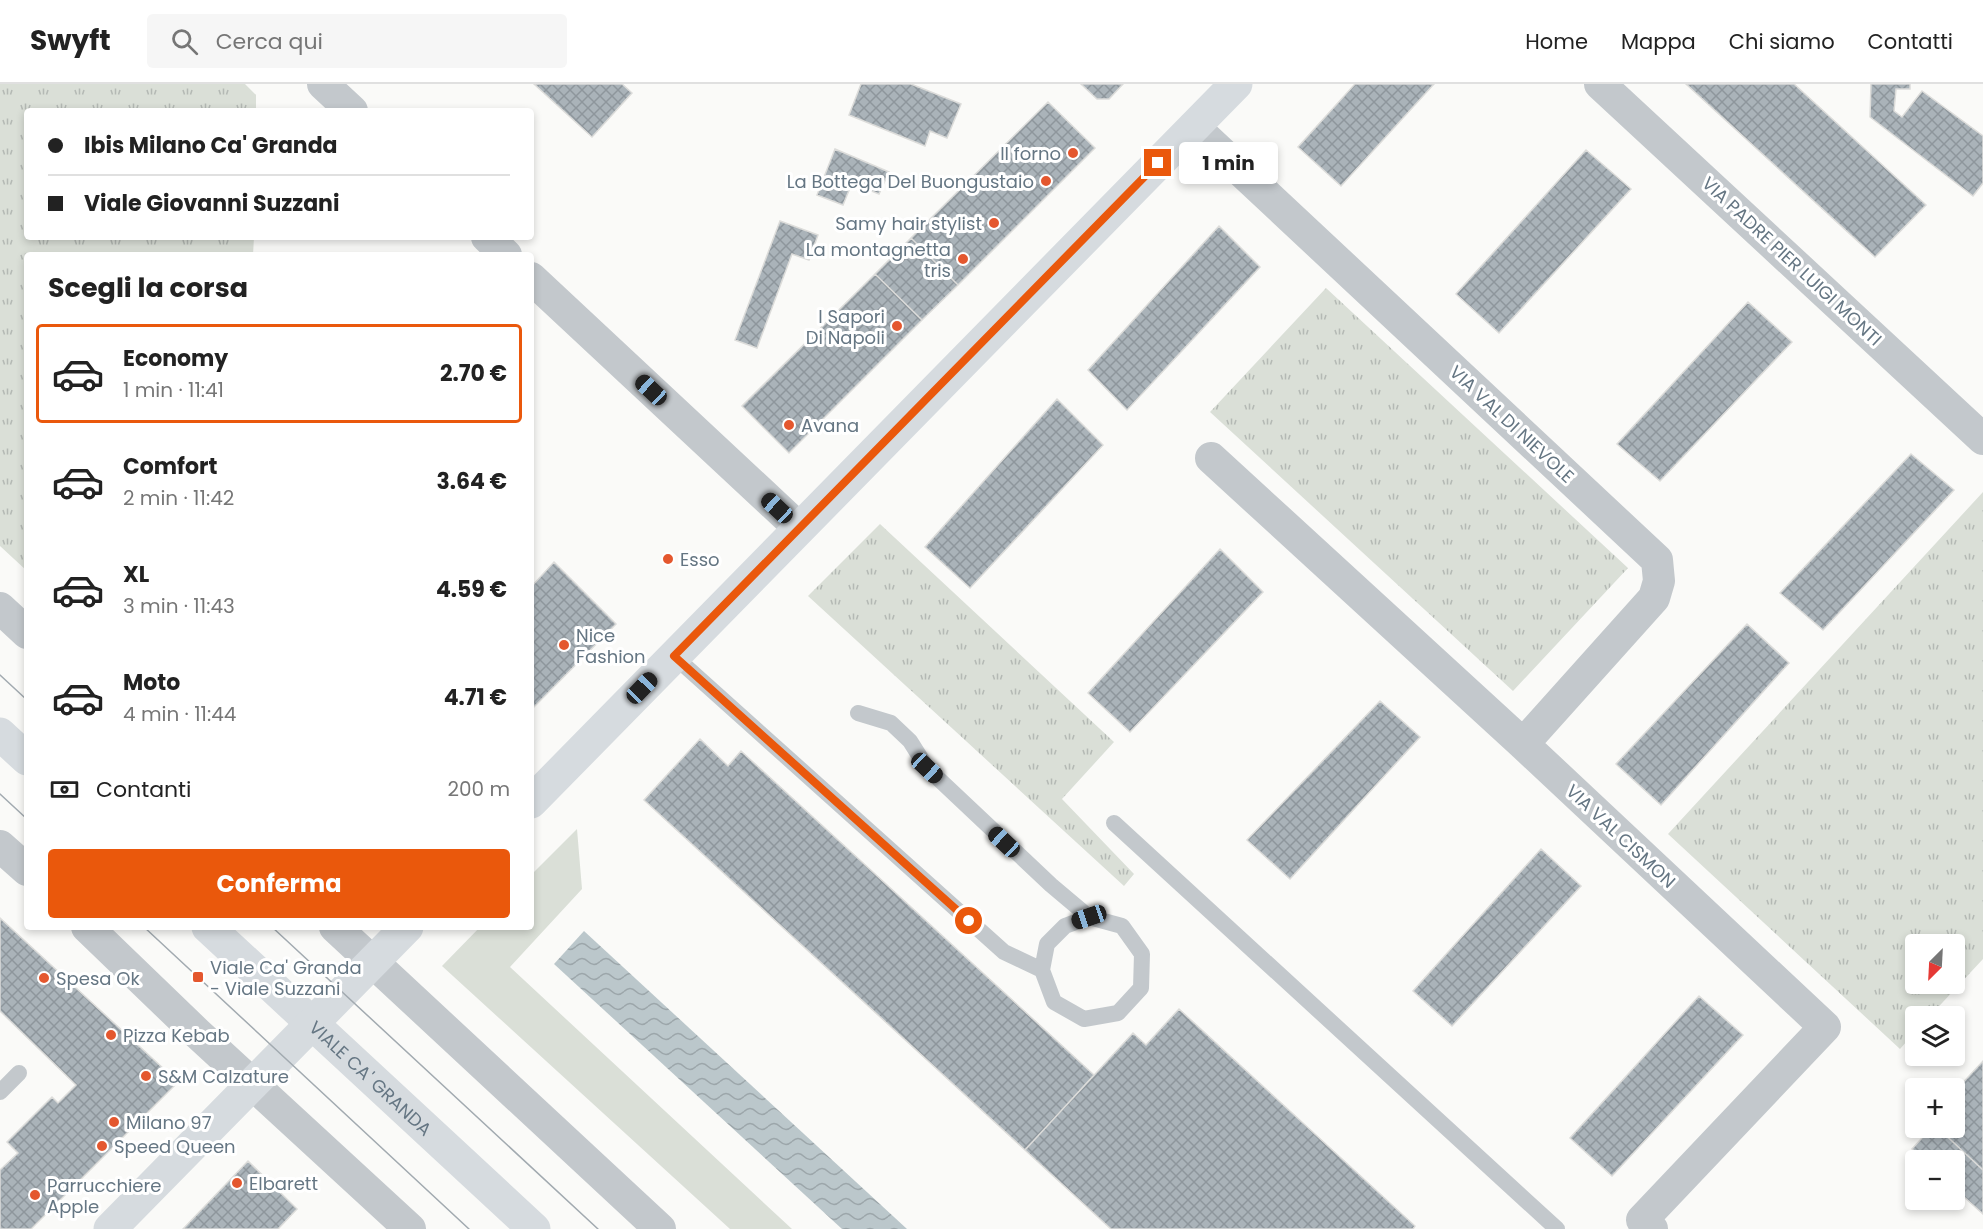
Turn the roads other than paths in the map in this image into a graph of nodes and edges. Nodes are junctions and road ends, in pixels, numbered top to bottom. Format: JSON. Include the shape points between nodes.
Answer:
{"nodes":[{"id":1,"x":323,"y":84,"type":"edge"},
{"id":2,"x":1236,"y":84,"type":"edge"},
{"id":3,"x":1600,"y":84,"type":"edge"},
{"id":4,"x":349,"y":108,"type":"edge"},
{"id":5,"x":1194,"y":127,"type":"junction"},
{"id":6,"x":490,"y":240,"type":"edge"},
{"id":7,"x":503,"y":252,"type":"edge"},
{"id":8,"x":534,"y":281,"type":"edge"},
{"id":9,"x":1983,"y":439,"type":"edge"},
{"id":10,"x":1211,"y":458,"type":"dead end"},
{"id":11,"x":800,"y":528,"type":"junction"},
{"id":12,"x":0,"y":608,"type":"edge"},
{"id":13,"x":24,"y":630,"type":"edge"},
{"id":14,"x":674,"y":656,"type":"junction"},
{"id":15,"x":858,"y":713,"type":"dead end"},
{"id":16,"x":0,"y":734,"type":"edge"},
{"id":17,"x":1523,"y":744,"type":"junction"},
{"id":18,"x":24,"y":756,"type":"edge"},
{"id":19,"x":534,"y":799,"type":"edge"},
{"id":20,"x":1114,"y":823,"type":"dead end"},
{"id":21,"x":0,"y":846,"type":"edge"},
{"id":22,"x":24,"y":867,"type":"edge"},
{"id":23,"x":1089,"y":917,"type":"junction"},
{"id":24,"x":90,"y":930,"type":"edge"},
{"id":25,"x":211,"y":930,"type":"edge"},
{"id":26,"x":338,"y":930,"type":"edge"},
{"id":27,"x":404,"y":930,"type":"edge"},
{"id":28,"x":372,"y":963,"type":"junction"},
{"id":29,"x":1041,"y":970,"type":"junction"},
{"id":30,"x":312,"y":1024,"type":"junction"},
{"id":31,"x":19,"y":1073,"type":"dead end"},
{"id":32,"x":254,"y":1084,"type":"junction"},
{"id":33,"x":0,"y":1092,"type":"edge"},
{"id":34,"x":110,"y":1229,"type":"edge"},
{"id":35,"x":410,"y":1229,"type":"edge"},
{"id":36,"x":534,"y":1229,"type":"edge"},
{"id":37,"x":660,"y":1229,"type":"edge"},
{"id":38,"x":1557,"y":1229,"type":"edge"},
{"id":39,"x":1652,"y":1229,"type":"edge"}],
"edges":[{"from":1,"to":4,"type":"street"},
{"from":2,"to":5,"type":"street"},
{"from":3,"to":9,"type":"street","name":"VIA PADRE PIER LUIGI MONTI"},
{"from":5,"to":11,"type":"street"},
{"from":5,"to":17,"type":"street","name":"VIA VAL DI NIEVOLE","via":[[1657,560],[1659,580],[1654,598]]},
{"from":6,"to":7,"type":"street"},
{"from":8,"to":11,"type":"street"},
{"from":10,"to":17,"type":"street","name":"VIA VAL CISMON"},
{"from":11,"to":14,"type":"street"},
{"from":12,"to":13,"type":"street"},
{"from":14,"to":19,"type":"street"},
{"from":14,"to":29,"type":"lane","via":[[1004,952]]},
{"from":15,"to":23,"type":"lane","via":[[891,723],[910,741],[927,768]]},
{"from":16,"to":18,"type":"street"},
{"from":17,"to":39,"type":"street","name":"VIA VAL CISMON","via":[[1825,1027],[1642,1220]]},
{"from":20,"to":38,"type":"lane"},
{"from":21,"to":22,"type":"street"},
{"from":23,"to":29,"type":"lane","via":[[1065,926],[1047,945]]},
{"from":23,"to":29,"type":"lane","via":[[1122,926],[1142,954],[1141,988],[1118,1013],[1084,1019],[1054,1002]]},
{"from":24,"to":32,"type":"street"},
{"from":25,"to":30,"type":"street","name":"VIALE CA' GRANDA"},
{"from":26,"to":28,"type":"street"},
{"from":27,"to":28,"type":"street"},
{"from":28,"to":30,"type":"street"},
{"from":28,"to":37,"type":"street"},
{"from":30,"to":32,"type":"street"},
{"from":30,"to":36,"type":"street","name":"VIALE CA' GRANDA"},
{"from":31,"to":33,"type":"lane"},
{"from":32,"to":34,"type":"street"},
{"from":32,"to":35,"type":"street"}]}
